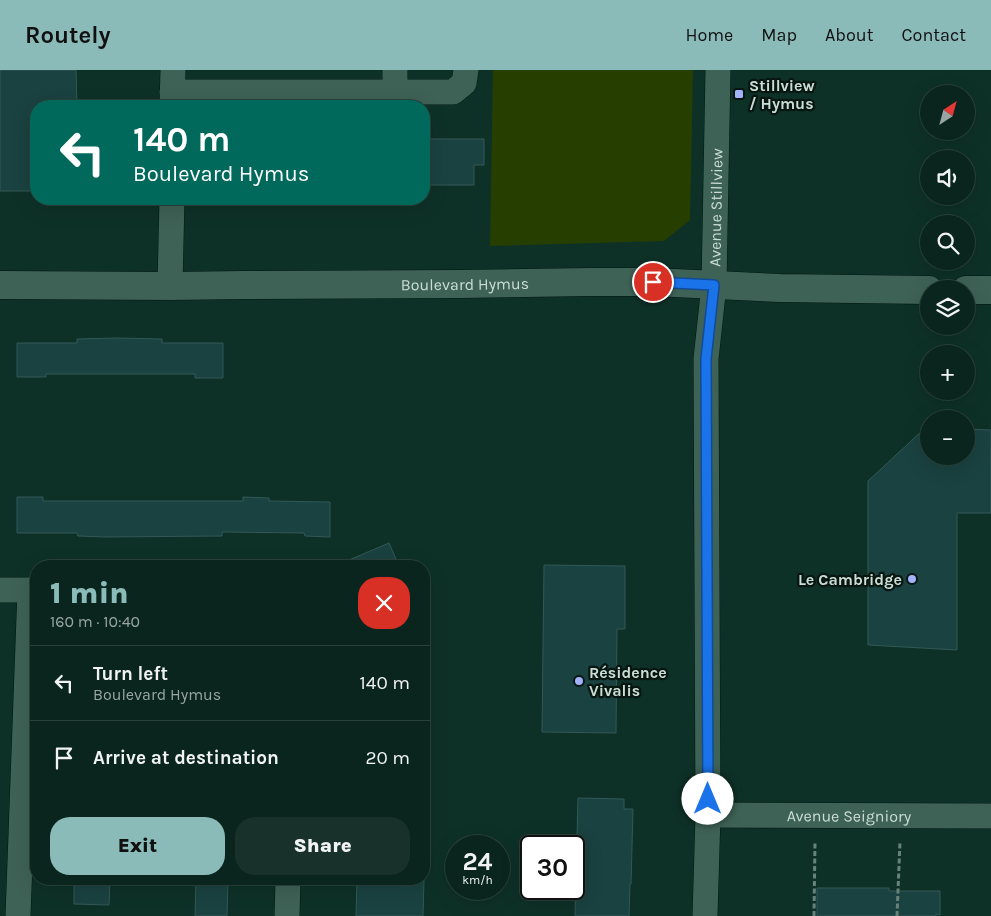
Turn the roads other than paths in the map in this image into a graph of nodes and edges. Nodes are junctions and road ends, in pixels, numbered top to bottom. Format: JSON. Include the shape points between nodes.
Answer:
{"nodes":[{"id":1,"x":466,"y":70,"type":"edge"},
{"id":2,"x":718,"y":70,"type":"edge"},
{"id":3,"x":395,"y":82,"type":"edge"},
{"id":4,"x":172,"y":89,"type":"edge"},
{"id":5,"x":172,"y":205,"type":"edge"},
{"id":6,"x":0,"y":285,"type":"edge"},
{"id":7,"x":714,"y":285,"type":"junction"},
{"id":8,"x":170,"y":286,"type":"junction"},
{"id":9,"x":920,"y":290,"type":"edge"},
{"id":10,"x":975,"y":290,"type":"edge"},
{"id":11,"x":991,"y":290,"type":"edge"},
{"id":12,"x":0,"y":590,"type":"edge"},
{"id":13,"x":30,"y":590,"type":"edge"},
{"id":14,"x":30,"y":655,"type":"edge"},
{"id":15,"x":708,"y":815,"type":"junction"},
{"id":16,"x":991,"y":816,"type":"edge"},
{"id":17,"x":288,"y":885,"type":"edge"},
{"id":18,"x":18,"y":916,"type":"edge"},
{"id":19,"x":287,"y":916,"type":"edge"},
{"id":20,"x":705,"y":916,"type":"edge"}],
"edges":[{"from":1,"to":3,"type":"street","via":[[464,83],[453,92]]},
{"from":2,"to":7,"type":"street","name":"Avenue Stillview"},
{"from":3,"to":4,"type":"street"},
{"from":5,"to":8,"type":"street"},
{"from":6,"to":8,"type":"street","name":"Boulevard Hymus"},
{"from":7,"to":8,"type":"street","name":"Boulevard Hymus","via":[[590,282]]},
{"from":7,"to":9,"type":"street","name":"Boulevard Hymus"},
{"from":7,"to":15,"type":"street","name":"Avenue Stillview","via":[[706,359]]},
{"from":10,"to":11,"type":"street"},
{"from":12,"to":13,"type":"street"},
{"from":14,"to":18,"type":"street"},
{"from":15,"to":16,"type":"street","name":"Avenue Seigniory"},
{"from":15,"to":20,"type":"street","name":"Avenue Stillview"},
{"from":17,"to":19,"type":"street"}]}
